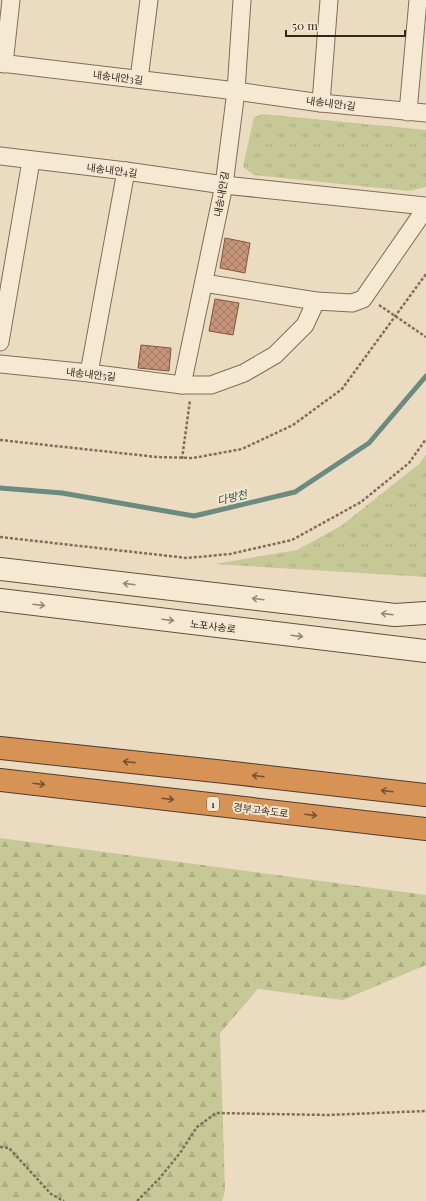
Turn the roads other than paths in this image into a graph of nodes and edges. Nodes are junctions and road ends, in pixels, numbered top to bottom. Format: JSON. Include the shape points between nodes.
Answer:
{"nodes":[{"id":1,"x":11,"y":0,"type":"edge"},
{"id":2,"x":149,"y":0,"type":"edge"},
{"id":3,"x":242,"y":0,"type":"edge"},
{"id":4,"x":329,"y":0,"type":"edge"},
{"id":5,"x":418,"y":0,"type":"edge"},
{"id":6,"x":2,"y":63,"type":"edge"},
{"id":7,"x":139,"y":80,"type":"junction"},
{"id":8,"x":236,"y":91,"type":"junction"},
{"id":9,"x":321,"y":103,"type":"junction"},
{"id":10,"x":408,"y":112,"type":"junction"},
{"id":11,"x":426,"y":113,"type":"edge"},
{"id":12,"x":0,"y":156,"type":"edge"},
{"id":13,"x":31,"y":161,"type":"junction"},
{"id":14,"x":126,"y":171,"type":"junction"},
{"id":15,"x":224,"y":185,"type":"junction"},
{"id":16,"x":426,"y":207,"type":"edge"},
{"id":17,"x":204,"y":283,"type":"junction"},
{"id":18,"x":316,"y":301,"type":"junction"},
{"id":19,"x":0,"y":342,"type":"edge"},
{"id":20,"x":0,"y":364,"type":"edge"},
{"id":21,"x":89,"y":373,"type":"junction"},
{"id":22,"x":187,"y":385,"type":"junction"},
{"id":23,"x":0,"y":569,"type":"edge"},
{"id":24,"x":0,"y":600,"type":"edge"},
{"id":25,"x":426,"y":613,"type":"edge"},
{"id":26,"x":426,"y":651,"type":"edge"},
{"id":27,"x":0,"y":748,"type":"edge"},
{"id":28,"x":0,"y":780,"type":"edge"},
{"id":29,"x":426,"y":795,"type":"edge"},
{"id":30,"x":426,"y":829,"type":"edge"}],
"edges":[{"from":1,"to":6,"type":"street"},
{"from":2,"to":7,"type":"street"},
{"from":3,"to":8,"type":"street","name":"내송내안길"},
{"from":4,"to":9,"type":"street"},
{"from":5,"to":10,"type":"street"},
{"from":6,"to":7,"type":"street","name":"내송내안3길"},
{"from":7,"to":8,"type":"street","name":"내송내안3길"},
{"from":8,"to":9,"type":"street","name":"내송내안1길"},
{"from":8,"to":15,"type":"street","name":"내송내안길"},
{"from":9,"to":10,"type":"street","name":"내송내안1길"},
{"from":10,"to":11,"type":"street","name":"내송내안1길"},
{"from":12,"to":13,"type":"street","name":"내송내안4길"},
{"from":13,"to":14,"type":"street","name":"내송내안4길"},
{"from":13,"to":19,"type":"street"},
{"from":14,"to":15,"type":"street","name":"내송내안4길"},
{"from":14,"to":21,"type":"street"},
{"from":15,"to":16,"type":"street","name":"내송내안4길"},
{"from":15,"to":17,"type":"street","name":"내송내안길"},
{"from":16,"to":18,"type":"street","via":[[363,299],[352,303]]},
{"from":17,"to":18,"type":"street"},
{"from":17,"to":22,"type":"street","name":"내송내안길"},
{"from":18,"to":22,"type":"street","name":"내송내안5길","via":[[305,325],[275,355],[244,373],[211,384]]},
{"from":20,"to":21,"type":"street","name":"내송내안5길"},
{"from":21,"to":22,"type":"street","name":"내송내안5길"},
{"from":25,"to":23,"type":"main road","one_way":true,"via":[[395,615]]},
{"from":24,"to":26,"type":"main road","name":"노포사송로","one_way":true},
{"from":29,"to":27,"type":"highway","one_way":true},
{"from":28,"to":30,"type":"highway","name":"경부고속도로","number":"1","one_way":true}]}
